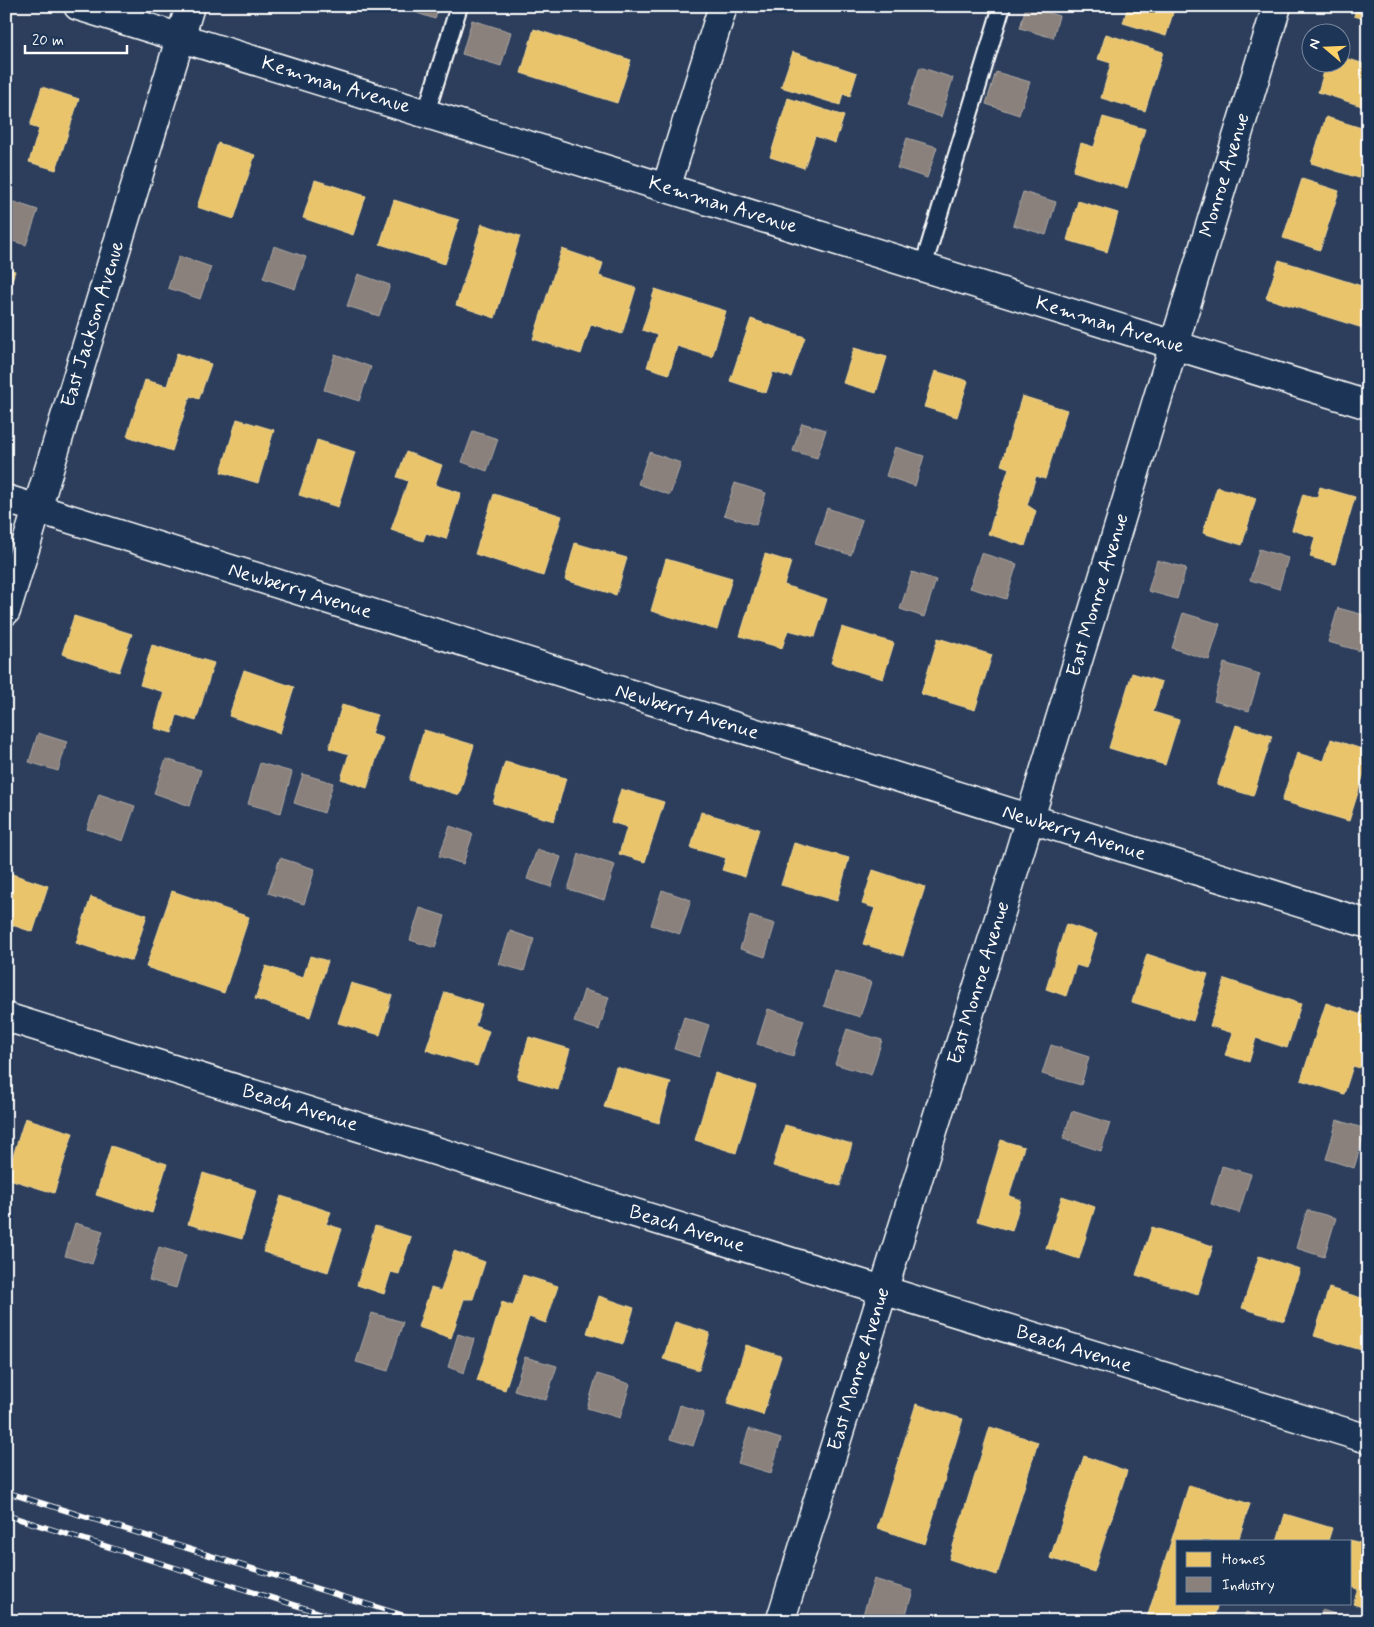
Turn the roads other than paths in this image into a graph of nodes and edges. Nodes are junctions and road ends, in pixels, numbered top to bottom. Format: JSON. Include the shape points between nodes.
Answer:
{"nodes":[{"id":1,"x":78,"y":6,"type":"edge"},
{"id":2,"x":190,"y":6,"type":"edge"},
{"id":3,"x":459,"y":6,"type":"edge"},
{"id":4,"x":723,"y":6,"type":"edge"},
{"id":5,"x":1002,"y":6,"type":"edge"},
{"id":6,"x":1277,"y":6,"type":"edge"},
{"id":7,"x":181,"y":38,"type":"junction"},
{"id":8,"x":426,"y":113,"type":"junction"},
{"id":9,"x":666,"y":188,"type":"junction"},
{"id":10,"x":923,"y":267,"type":"junction"},
{"id":11,"x":1173,"y":344,"type":"junction"},
{"id":12,"x":1368,"y":405,"type":"edge"},
{"id":13,"x":6,"y":499,"type":"edge"},
{"id":14,"x":37,"y":509,"type":"junction"},
{"id":15,"x":6,"y":611,"type":"edge"},
{"id":16,"x":1030,"y":819,"type":"junction"},
{"id":17,"x":1368,"y":924,"type":"edge"},
{"id":18,"x":6,"y":1017,"type":"edge"},
{"id":19,"x":884,"y":1290,"type":"junction"},
{"id":20,"x":1368,"y":1439,"type":"edge"},
{"id":21,"x":781,"y":1619,"type":"dead end"}],
"edges":[{"from":1,"to":7,"type":"street","name":"Kemman Avenue"},
{"from":2,"to":7,"type":"street","name":"East Jackson Avenue"},
{"from":3,"to":8,"type":"lane"},
{"from":4,"to":9,"type":"street"},
{"from":5,"to":10,"type":"lane"},
{"from":6,"to":11,"type":"street","name":"Monroe Avenue"},
{"from":7,"to":8,"type":"street","name":"Kemman Avenue"},
{"from":7,"to":14,"type":"street","name":"East Jackson Avenue"},
{"from":8,"to":9,"type":"street","name":"Kemman Avenue"},
{"from":9,"to":10,"type":"street","name":"Kemman Avenue"},
{"from":10,"to":11,"type":"street","name":"Kemman Avenue"},
{"from":11,"to":12,"type":"street","name":"Kemman Avenue"},
{"from":11,"to":16,"type":"street","name":"East Monroe Avenue"},
{"from":13,"to":14,"type":"street","name":"Newberry Avenue"},
{"from":14,"to":15,"type":"street","name":"East Jackson Avenue"},
{"from":14,"to":16,"type":"street","name":"Newberry Avenue"},
{"from":16,"to":17,"type":"street","name":"Newberry Avenue"},
{"from":16,"to":19,"type":"street","name":"East Monroe Avenue"},
{"from":18,"to":19,"type":"street","name":"Beach Avenue"},
{"from":19,"to":20,"type":"street","name":"Beach Avenue"},
{"from":19,"to":21,"type":"street","name":"East Monroe Avenue"}]}
